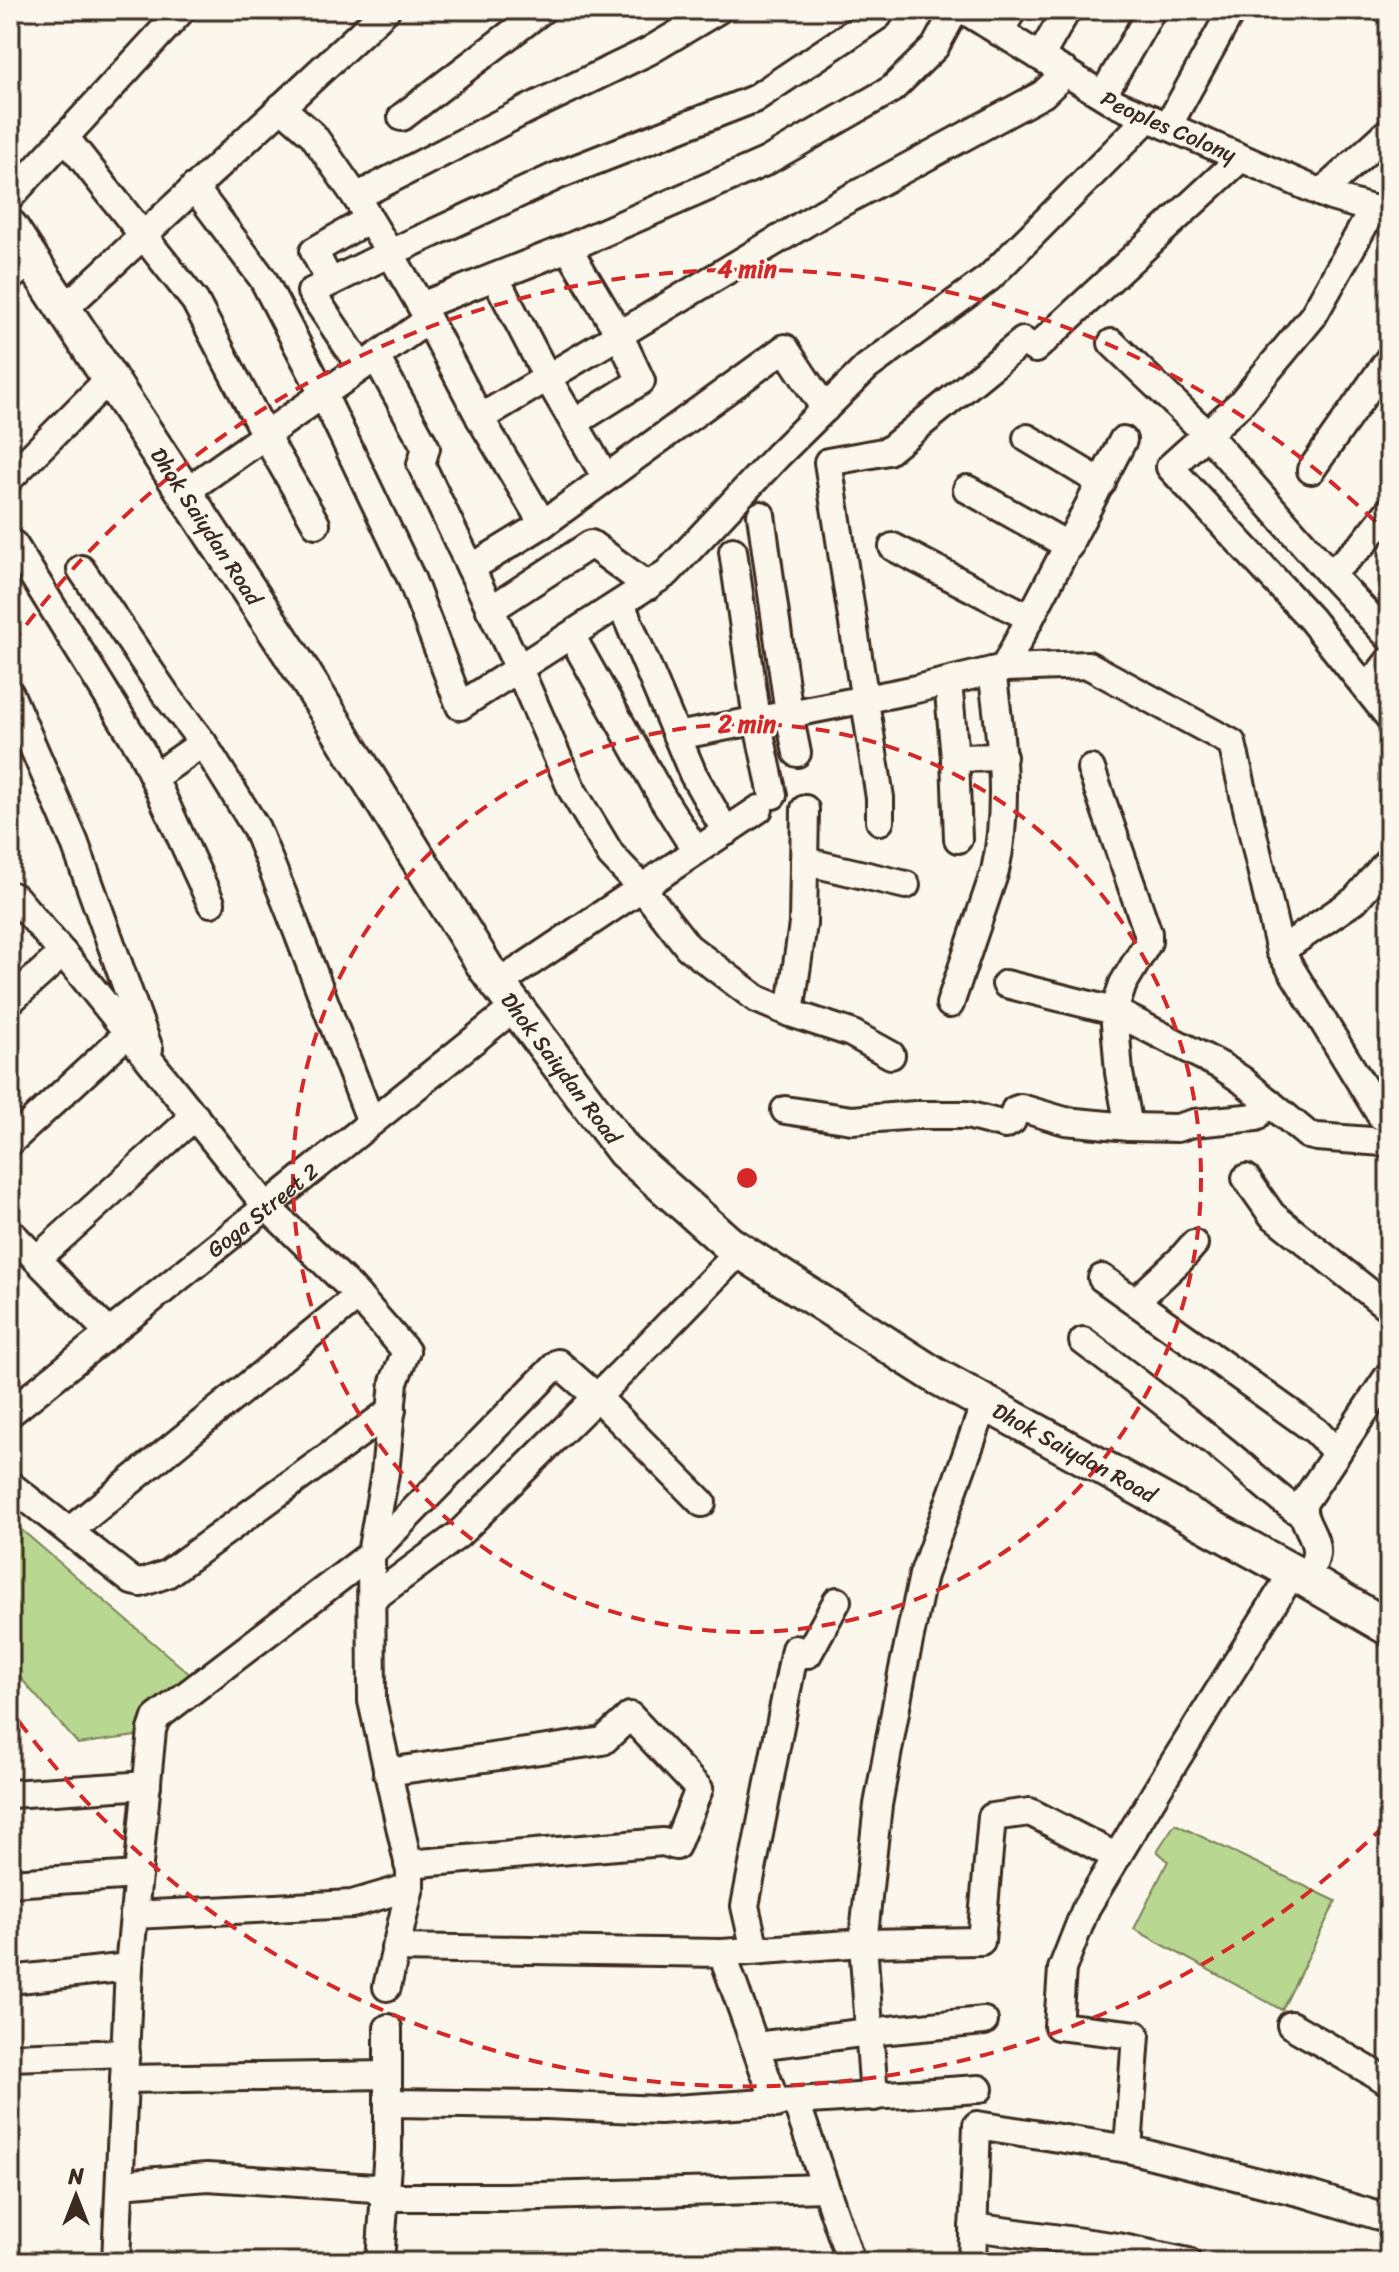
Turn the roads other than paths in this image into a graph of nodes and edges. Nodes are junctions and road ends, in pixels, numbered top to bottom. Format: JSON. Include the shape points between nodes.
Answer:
{"nodes":[{"id":1,"x":182,"y":10,"type":"edge"},
{"id":2,"x":386,"y":10,"type":"edge"},
{"id":3,"x":542,"y":10,"type":"edge"},
{"id":4,"x":718,"y":10,"type":"edge"},
{"id":5,"x":882,"y":10,"type":"edge"},
{"id":6,"x":955,"y":10,"type":"edge"},
{"id":7,"x":964,"y":10,"type":"edge"},
{"id":8,"x":1067,"y":10,"type":"edge"},
{"id":9,"x":1152,"y":10,"type":"edge"},
{"id":10,"x":1232,"y":10,"type":"edge"},
{"id":11,"x":1006,"y":21,"type":"edge"},
{"id":12,"x":1040,"y":57,"type":"junction"},
{"id":13,"x":1066,"y":72,"type":"junction"},
{"id":14,"x":1103,"y":95,"type":"junction"},
{"id":15,"x":281,"y":107,"type":"junction"},
{"id":16,"x":402,"y":117,"type":"dead end"},
{"id":17,"x":1158,"y":122,"type":"junction"},
{"id":18,"x":1389,"y":131,"type":"edge"},
{"id":19,"x":65,"y":137,"type":"junction"},
{"id":20,"x":1241,"y":158,"type":"junction"},
{"id":21,"x":194,"y":187,"type":"junction"},
{"id":22,"x":1321,"y":193,"type":"junction"},
{"id":23,"x":10,"y":197,"type":"edge"},
{"id":24,"x":362,"y":208,"type":"junction"},
{"id":25,"x":1381,"y":212,"type":"edge"},
{"id":26,"x":10,"y":227,"type":"edge"},
{"id":27,"x":144,"y":235,"type":"junction"},
{"id":28,"x":568,"y":248,"type":"junction"},
{"id":29,"x":390,"y":253,"type":"junction"},
{"id":30,"x":21,"y":269,"type":"edge"},
{"id":31,"x":495,"y":277,"type":"junction"},
{"id":32,"x":330,"y":282,"type":"junction"},
{"id":33,"x":64,"y":309,"type":"junction"},
{"id":34,"x":425,"y":313,"type":"junction"},
{"id":35,"x":619,"y":334,"type":"junction"},
{"id":36,"x":1112,"y":343,"type":"dead end"},
{"id":37,"x":1389,"y":359,"type":"edge"},
{"id":38,"x":369,"y":362,"type":"junction"},
{"id":39,"x":547,"y":377,"type":"junction"},
{"id":40,"x":110,"y":378,"type":"junction"},
{"id":41,"x":323,"y":394,"type":"junction"},
{"id":42,"x":825,"y":409,"type":"junction"},
{"id":43,"x":480,"y":418,"type":"junction"},
{"id":44,"x":574,"y":423,"type":"junction"},
{"id":45,"x":1207,"y":434,"type":"junction"},
{"id":46,"x":265,"y":435,"type":"junction"},
{"id":47,"x":1027,"y":438,"type":"dead end"},
{"id":48,"x":1123,"y":440,"type":"dead end"},
{"id":49,"x":1311,"y":470,"type":"dead end"},
{"id":50,"x":10,"y":478,"type":"edge"},
{"id":51,"x":606,"y":478,"type":"junction"},
{"id":52,"x":1102,"y":483,"type":"junction"},
{"id":53,"x":967,"y":489,"type":"dead end"},
{"id":54,"x":185,"y":492,"type":"junction"},
{"id":55,"x":1389,"y":511,"type":"edge"},
{"id":56,"x":761,"y":515,"type":"dead end"},
{"id":57,"x":552,"y":517,"type":"junction"},
{"id":58,"x":316,"y":524,"type":"dead end"},
{"id":59,"x":591,"y":544,"type":"junction"},
{"id":60,"x":14,"y":545,"type":"dead end"},
{"id":61,"x":1069,"y":546,"type":"junction"},
{"id":62,"x":893,"y":547,"type":"dead end"},
{"id":63,"x":733,"y":551,"type":"dead end"},
{"id":64,"x":471,"y":568,"type":"junction"},
{"id":65,"x":81,"y":569,"type":"dead end"},
{"id":66,"x":1330,"y":574,"type":"junction"},
{"id":67,"x":648,"y":586,"type":"junction"},
{"id":68,"x":621,"y":604,"type":"junction"},
{"id":69,"x":490,"y":610,"type":"junction"},
{"id":70,"x":1030,"y":618,"type":"junction"},
{"id":71,"x":571,"y":635,"type":"junction"},
{"id":72,"x":1389,"y":637,"type":"edge"},
{"id":73,"x":1389,"y":661,"type":"edge"},
{"id":74,"x":518,"y":667,"type":"junction"},
{"id":75,"x":998,"y":669,"type":"junction"},
{"id":76,"x":948,"y":682,"type":"junction"},
{"id":77,"x":1367,"y":689,"type":"junction"},
{"id":78,"x":10,"y":694,"type":"edge"},
{"id":79,"x":864,"y":700,"type":"junction"},
{"id":80,"x":789,"y":714,"type":"junction"},
{"id":81,"x":1389,"y":717,"type":"edge"},
{"id":82,"x":757,"y":720,"type":"junction"},
{"id":83,"x":677,"y":736,"type":"junction"},
{"id":84,"x":203,"y":743,"type":"junction"},
{"id":85,"x":797,"y":753,"type":"dead end"},
{"id":86,"x":1003,"y":757,"type":"junction"},
{"id":87,"x":955,"y":758,"type":"junction"},
{"id":88,"x":1091,"y":769,"type":"dead end"},
{"id":89,"x":154,"y":777,"type":"junction"},
{"id":90,"x":805,"y":809,"type":"dead end"},
{"id":91,"x":880,"y":821,"type":"dead end"},
{"id":92,"x":726,"y":832,"type":"junction"},
{"id":93,"x":958,"y":839,"type":"dead end"},
{"id":94,"x":696,"y":851,"type":"junction"},
{"id":95,"x":1389,"y":860,"type":"edge"},
{"id":96,"x":804,"y":861,"type":"junction"},
{"id":97,"x":906,"y":885,"type":"dead end"},
{"id":98,"x":642,"y":888,"type":"junction"},
{"id":99,"x":12,"y":892,"type":"edge"},
{"id":100,"x":211,"y":903,"type":"dead end"},
{"id":101,"x":1280,"y":951,"type":"junction"},
{"id":102,"x":63,"y":953,"type":"junction"},
{"id":103,"x":1006,"y":984,"type":"dead end"},
{"id":104,"x":506,"y":995,"type":"junction"},
{"id":105,"x":10,"y":1001,"type":"edge"},
{"id":106,"x":950,"y":1004,"type":"dead end"},
{"id":107,"x":1114,"y":1011,"type":"junction"},
{"id":108,"x":790,"y":1013,"type":"junction"},
{"id":109,"x":127,"y":1034,"type":"junction"},
{"id":110,"x":891,"y":1055,"type":"dead end"},
{"id":111,"x":156,"y":1067,"type":"junction"},
{"id":112,"x":1269,"y":1102,"type":"junction"},
{"id":113,"x":785,"y":1110,"type":"dead end"},
{"id":114,"x":195,"y":1116,"type":"junction"},
{"id":115,"x":371,"y":1122,"type":"junction"},
{"id":116,"x":1387,"y":1122,"type":"edge"},
{"id":117,"x":1129,"y":1127,"type":"junction"},
{"id":118,"x":10,"y":1142,"type":"edge"},
{"id":119,"x":1246,"y":1178,"type":"dead end"},
{"id":120,"x":266,"y":1206,"type":"junction"},
{"id":121,"x":10,"y":1232,"type":"edge"},
{"id":122,"x":1194,"y":1244,"type":"dead end"},
{"id":123,"x":740,"y":1251,"type":"junction"},
{"id":124,"x":37,"y":1259,"type":"junction"},
{"id":125,"x":1102,"y":1278,"type":"dead end"},
{"id":126,"x":358,"y":1296,"type":"junction"},
{"id":127,"x":1136,"y":1301,"type":"junction"},
{"id":128,"x":1389,"y":1308,"type":"edge"},
{"id":129,"x":109,"y":1333,"type":"junction"},
{"id":130,"x":1083,"y":1341,"type":"dead end"},
{"id":131,"x":1389,"y":1375,"type":"edge"},
{"id":132,"x":597,"y":1397,"type":"junction"},
{"id":133,"x":985,"y":1403,"type":"junction"},
{"id":134,"x":12,"y":1410,"type":"edge"},
{"id":135,"x":392,"y":1410,"type":"junction"},
{"id":136,"x":1337,"y":1453,"type":"junction"},
{"id":137,"x":10,"y":1485,"type":"edge"},
{"id":138,"x":702,"y":1503,"type":"dead end"},
{"id":139,"x":1303,"y":1515,"type":"junction"},
{"id":140,"x":69,"y":1531,"type":"junction"},
{"id":141,"x":371,"y":1554,"type":"junction"},
{"id":142,"x":1300,"y":1576,"type":"junction"},
{"id":143,"x":372,"y":1599,"type":"junction"},
{"id":144,"x":837,"y":1601,"type":"dead end"},
{"id":145,"x":1389,"y":1628,"type":"edge"},
{"id":146,"x":387,"y":1772,"type":"junction"},
{"id":147,"x":147,"y":1785,"type":"junction"},
{"id":148,"x":10,"y":1794,"type":"edge"},
{"id":149,"x":1117,"y":1857,"type":"junction"},
{"id":150,"x":138,"y":1875,"type":"junction"},
{"id":151,"x":409,"y":1876,"type":"junction"},
{"id":152,"x":10,"y":1883,"type":"edge"},
{"id":153,"x":134,"y":1915,"type":"junction"},
{"id":154,"x":863,"y":1943,"type":"junction"},
{"id":155,"x":395,"y":1948,"type":"junction"},
{"id":156,"x":755,"y":1950,"type":"junction"},
{"id":157,"x":722,"y":1953,"type":"junction"},
{"id":158,"x":129,"y":1967,"type":"junction"},
{"id":159,"x":10,"y":1980,"type":"edge"},
{"id":160,"x":387,"y":1987,"type":"dead end"},
{"id":161,"x":984,"y":2021,"type":"dead end"},
{"id":162,"x":1291,"y":2025,"type":"dead end"},
{"id":163,"x":388,"y":2028,"type":"dead end"},
{"id":164,"x":869,"y":2032,"type":"junction"},
{"id":165,"x":756,"y":2046,"type":"junction"},
{"id":166,"x":10,"y":2057,"type":"edge"},
{"id":167,"x":125,"y":2066,"type":"junction"},
{"id":168,"x":388,"y":2075,"type":"junction"},
{"id":169,"x":1389,"y":2082,"type":"edge"},
{"id":170,"x":979,"y":2089,"type":"dead end"},
{"id":171,"x":874,"y":2097,"type":"junction"},
{"id":172,"x":388,"y":2103,"type":"junction"},
{"id":173,"x":786,"y":2103,"type":"junction"},
{"id":174,"x":1128,"y":2149,"type":"junction"},
{"id":175,"x":120,"y":2184,"type":"junction"},
{"id":176,"x":825,"y":2188,"type":"junction"},
{"id":177,"x":384,"y":2197,"type":"junction"},
{"id":178,"x":1389,"y":2219,"type":"edge"},
{"id":179,"x":973,"y":2227,"type":"junction"},
{"id":180,"x":116,"y":2262,"type":"edge"},
{"id":181,"x":380,"y":2262,"type":"edge"},
{"id":182,"x":851,"y":2262,"type":"edge"},
{"id":183,"x":972,"y":2262,"type":"edge"},
{"id":184,"x":1188,"y":2262,"type":"edge"}],
"edges":[{"from":1,"to":19,"type":"street"},
{"from":2,"to":15,"type":"street"},
{"from":3,"to":16,"type":"street"},
{"from":4,"to":24,"type":"street","via":[[649,51],[528,109]]},
{"from":5,"to":29,"type":"street","via":[[754,99],[559,175]]},
{"from":6,"to":28,"type":"street","via":[[935,47],[892,89],[765,162]]},
{"from":7,"to":11,"type":"street","name":"Peoples Colony"},
{"from":8,"to":12,"type":"street"},
{"from":9,"to":14,"type":"street"},
{"from":10,"to":17,"type":"street"},
{"from":11,"to":12,"type":"street","name":"Peoples Colony"},
{"from":12,"to":13,"type":"street","name":"Peoples Colony"},
{"from":13,"to":14,"type":"street","name":"Peoples Colony"},
{"from":13,"to":35,"type":"street","via":[[1043,94],[826,211]]},
{"from":14,"to":17,"type":"street","name":"Peoples Colony"},
{"from":15,"to":21,"type":"street"},
{"from":15,"to":24,"type":"street","via":[[313,135]]},
{"from":17,"to":20,"type":"street","name":"Peoples Colony"},
{"from":17,"to":42,"type":"street","via":[[989,278],[867,367]]},
{"from":18,"to":22,"type":"street"},
{"from":19,"to":23,"type":"street"},
{"from":19,"to":27,"type":"street"},
{"from":20,"to":22,"type":"street","name":"Peoples Colony"},
{"from":20,"to":79,"type":"street","via":[[1035,349],[1023,341],[888,451],[828,462]]},
{"from":21,"to":27,"type":"street"},
{"from":21,"to":41,"type":"street","via":[[263,279]]},
{"from":22,"to":25,"type":"street","name":"Peoples Colony"},
{"from":24,"to":29,"type":"street"},
{"from":24,"to":32,"type":"street","via":[[314,251]]},
{"from":25,"to":45,"type":"street","via":[[1313,316],[1240,404]]},
{"from":26,"to":30,"type":"main road","name":"Dhok Saiydan Road"},
{"from":27,"to":33,"type":"street"},
{"from":27,"to":46,"type":"street","via":[[195,301]]},
{"from":28,"to":31,"type":"street"},
{"from":28,"to":35,"type":"street"},
{"from":29,"to":32,"type":"street"},
{"from":29,"to":34,"type":"street"},
{"from":30,"to":33,"type":"main road","name":"Dhok Saiydan Road"},
{"from":31,"to":34,"type":"street"},
{"from":31,"to":39,"type":"street"},
{"from":32,"to":38,"type":"street","via":[[311,292]]},
{"from":33,"to":40,"type":"main road","name":"Dhok Saiydan Road"},
{"from":34,"to":38,"type":"street"},
{"from":34,"to":43,"type":"street"},
{"from":35,"to":39,"type":"street"},
{"from":35,"to":44,"type":"street","via":[[641,381]]},
{"from":36,"to":45,"type":"street"},
{"from":37,"to":49,"type":"street"},
{"from":38,"to":41,"type":"street"},
{"from":38,"to":64,"type":"street","via":[[426,448],[421,464]]},
{"from":39,"to":43,"type":"street"},
{"from":39,"to":44,"type":"street"},
{"from":40,"to":50,"type":"street"},
{"from":40,"to":54,"type":"main road","name":"Dhok Saiydan Road"},
{"from":41,"to":46,"type":"street"},
{"from":41,"to":74,"type":"street","via":[[411,578],[460,706]]},
{"from":42,"to":51,"type":"street","via":[[785,348]]},
{"from":42,"to":67,"type":"street","via":[[667,573]]},
{"from":43,"to":57,"type":"street"},
{"from":44,"to":51,"type":"street"},
{"from":45,"to":66,"type":"street"},
{"from":45,"to":77,"type":"street","via":[[1170,467],[1311,619]]},
{"from":46,"to":54,"type":"street"},
{"from":46,"to":58,"type":"street"},
{"from":47,"to":52,"type":"street"},
{"from":48,"to":52,"type":"street"},
{"from":51,"to":57,"type":"street"},
{"from":52,"to":61,"type":"street"},
{"from":53,"to":61,"type":"street"},
{"from":54,"to":104,"type":"main road","name":"Dhok Saiydan Road"},
{"from":55,"to":66,"type":"street"},
{"from":56,"to":80,"type":"street"},
{"from":57,"to":59,"type":"street"},
{"from":57,"to":64,"type":"street"},
{"from":59,"to":67,"type":"street"},
{"from":59,"to":69,"type":"street"},
{"from":60,"to":89,"type":"street"},
{"from":61,"to":70,"type":"street"},
{"from":62,"to":70,"type":"street"},
{"from":63,"to":82,"type":"street"},
{"from":64,"to":69,"type":"street"},
{"from":65,"to":84,"type":"street"},
{"from":66,"to":72,"type":"street"},
{"from":67,"to":68,"type":"street"},
{"from":68,"to":71,"type":"street"},
{"from":68,"to":83,"type":"street"},
{"from":69,"to":74,"type":"street"},
{"from":70,"to":75,"type":"street"},
{"from":71,"to":74,"type":"street"},
{"from":71,"to":94,"type":"street"},
{"from":73,"to":77,"type":"street"},
{"from":74,"to":98,"type":"street","via":[[572,790],[611,855]]},
{"from":75,"to":76,"type":"street"},
{"from":75,"to":86,"type":"street"},
{"from":75,"to":101,"type":"street","via":[[1088,665],[1232,743]]},
{"from":76,"to":79,"type":"street"},
{"from":76,"to":87,"type":"street"},
{"from":77,"to":81,"type":"street"},
{"from":78,"to":111,"type":"street","via":[[74,841]]},
{"from":79,"to":80,"type":"street"},
{"from":79,"to":91,"type":"street"},
{"from":80,"to":82,"type":"street"},
{"from":80,"to":85,"type":"street"},
{"from":82,"to":83,"type":"street"},
{"from":82,"to":92,"type":"street","name":"Goga Street 2","via":[[766,802]]},
{"from":83,"to":92,"type":"street"},
{"from":84,"to":89,"type":"street"},
{"from":84,"to":115,"type":"street","via":[[256,828]]},
{"from":86,"to":87,"type":"street"},
{"from":86,"to":106,"type":"street","via":[[1000,849]]},
{"from":87,"to":93,"type":"street"},
{"from":88,"to":107,"type":"street","via":[[1148,933]]},
{"from":89,"to":100,"type":"street"},
{"from":90,"to":96,"type":"street"},
{"from":92,"to":94,"type":"street","name":"Goga Street 2"},
{"from":94,"to":98,"type":"street","name":"Goga Street 2"},
{"from":95,"to":101,"type":"street","via":[[1355,900]]},
{"from":96,"to":97,"type":"street"},
{"from":96,"to":108,"type":"street","via":[[803,924]]},
{"from":98,"to":104,"type":"street","name":"Goga Street 2"},
{"from":98,"to":108,"type":"street","via":[[688,947],[757,999]]},
{"from":99,"to":102,"type":"street"},
{"from":101,"to":116,"type":"street"},
{"from":102,"to":105,"type":"street"},
{"from":102,"to":109,"type":"street"},
{"from":103,"to":107,"type":"street"},
{"from":104,"to":115,"type":"street","name":"Goga Street 2"},
{"from":104,"to":123,"type":"main road","name":"Dhok Saiydan Road","via":[[624,1151]]},
{"from":107,"to":112,"type":"street","via":[[1221,1066]]},
{"from":107,"to":117,"type":"street"},
{"from":108,"to":110,"type":"street","via":[[851,1033]]},
{"from":109,"to":111,"type":"street"},
{"from":109,"to":118,"type":"street"},
{"from":111,"to":114,"type":"street"},
{"from":112,"to":116,"type":"street","via":[[1317,1137],[1383,1142]]},
{"from":112,"to":117,"type":"street","via":[[1256,1117],[1177,1128]]},
{"from":113,"to":117,"type":"street","via":[[852,1120],[967,1115],[1005,1125],[1021,1108],[1065,1121]]},
{"from":114,"to":120,"type":"street"},
{"from":114,"to":124,"type":"street"},
{"from":115,"to":120,"type":"street","name":"Goga Street 2"},
{"from":119,"to":128,"type":"street","via":[[1272,1215]]},
{"from":120,"to":126,"type":"street"},
{"from":120,"to":129,"type":"street","name":"Goga Street 2"},
{"from":121,"to":124,"type":"street"},
{"from":122,"to":127,"type":"street"},
{"from":123,"to":132,"type":"street"},
{"from":123,"to":133,"type":"main road","name":"Dhok Saiydan Road"},
{"from":124,"to":129,"type":"street"},
{"from":125,"to":127,"type":"street"},
{"from":126,"to":135,"type":"street","via":[[406,1351],[394,1382]]},
{"from":126,"to":140,"type":"street"},
{"from":127,"to":136,"type":"street","via":[[1316,1431]]},
{"from":129,"to":134,"type":"street","name":"Goga Street 2"},
{"from":130,"to":139,"type":"street"},
{"from":131,"to":136,"type":"street"},
{"from":132,"to":138,"type":"street"},
{"from":132,"to":141,"type":"street","via":[[558,1363]]},
{"from":132,"to":143,"type":"street","via":[[458,1535]]},
{"from":133,"to":142,"type":"main road","name":"Dhok Saiydan Road"},
{"from":133,"to":154,"type":"street","via":[[923,1575],[878,1805]]},
{"from":135,"to":140,"type":"street","via":[[167,1574],[132,1581]]},
{"from":135,"to":141,"type":"street"},
{"from":136,"to":139,"type":"street","via":[[1304,1502]]},
{"from":137,"to":140,"type":"street"},
{"from":139,"to":142,"type":"street","via":[[1316,1553]]},
{"from":141,"to":143,"type":"street"},
{"from":141,"to":147,"type":"street","via":[[156,1718]]},
{"from":142,"to":145,"type":"main road","name":"Dhok Saiydan Road"},
{"from":142,"to":149,"type":"street"},
{"from":143,"to":146,"type":"street","via":[[372,1701]]},
{"from":144,"to":156,"type":"street","via":[[808,1654],[795,1649],[745,1906]]},
{"from":146,"to":151,"type":"street"},
{"from":146,"to":151,"type":"street","via":[[603,1741],[630,1716],[699,1789],[676,1846],[663,1842]]},
{"from":147,"to":148,"type":"street"},
{"from":147,"to":150,"type":"street"},
{"from":149,"to":154,"type":"street","via":[[1030,1812],[992,1817],[981,1941]]},
{"from":149,"to":174,"type":"street","via":[[1086,1908],[1062,1969],[1058,2026],[1136,2035]]},
{"from":150,"to":152,"type":"street"},
{"from":150,"to":153,"type":"street"},
{"from":151,"to":153,"type":"street","via":[[352,1904]]},
{"from":151,"to":155,"type":"street"},
{"from":153,"to":158,"type":"street"},
{"from":154,"to":156,"type":"street"},
{"from":154,"to":164,"type":"street"},
{"from":155,"to":157,"type":"street"},
{"from":155,"to":160,"type":"street"},
{"from":156,"to":157,"type":"street"},
{"from":157,"to":165,"type":"street"},
{"from":158,"to":159,"type":"street"},
{"from":158,"to":167,"type":"street"},
{"from":161,"to":164,"type":"street"},
{"from":162,"to":169,"type":"street"},
{"from":163,"to":168,"type":"street"},
{"from":164,"to":165,"type":"street"},
{"from":164,"to":171,"type":"street"},
{"from":165,"to":173,"type":"street"},
{"from":166,"to":167,"type":"street"},
{"from":167,"to":168,"type":"street"},
{"from":167,"to":175,"type":"street"},
{"from":168,"to":172,"type":"street"},
{"from":170,"to":171,"type":"street"},
{"from":171,"to":173,"type":"street"},
{"from":172,"to":173,"type":"street","via":[[659,2110]]},
{"from":172,"to":177,"type":"street"},
{"from":173,"to":176,"type":"street"},
{"from":174,"to":178,"type":"street"},
{"from":174,"to":179,"type":"street","via":[[977,2125]]},
{"from":175,"to":177,"type":"street","via":[[207,2177],[374,2188]]},
{"from":175,"to":180,"type":"street"},
{"from":176,"to":177,"type":"street"},
{"from":176,"to":182,"type":"street"},
{"from":177,"to":181,"type":"street"},
{"from":179,"to":183,"type":"street"},
{"from":179,"to":184,"type":"street"}]}
